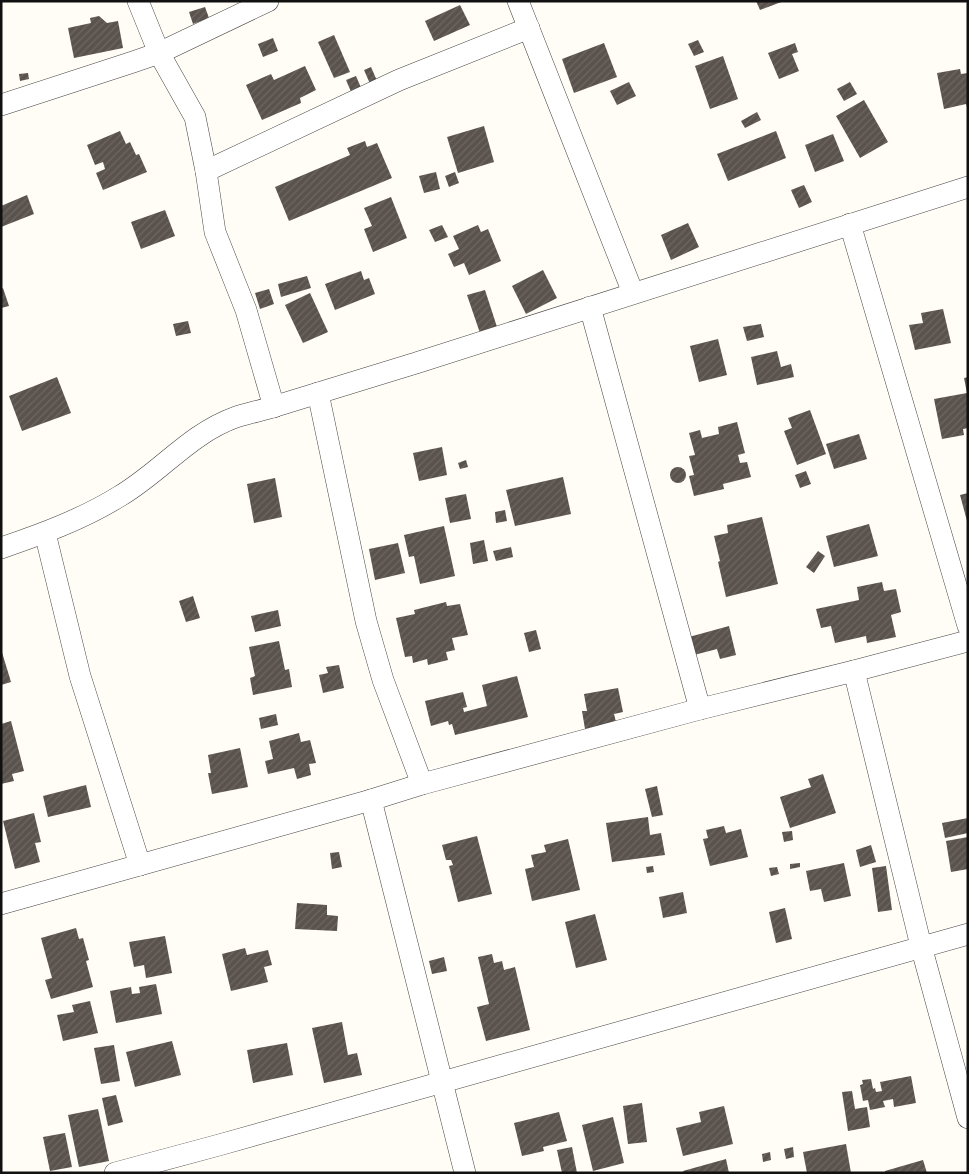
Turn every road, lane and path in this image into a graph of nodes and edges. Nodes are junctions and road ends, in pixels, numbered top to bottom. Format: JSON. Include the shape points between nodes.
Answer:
{"nodes":[{"id":1,"x":138,"y":1,"type":"edge"},
{"id":2,"x":268,"y":1,"type":"edge"},
{"id":3,"x":518,"y":1,"type":"edge"},
{"id":4,"x":529,"y":28,"type":"junction"},
{"id":5,"x":159,"y":53,"type":"junction"},
{"id":6,"x":1,"y":105,"type":"edge"},
{"id":7,"x":206,"y":171,"type":"junction"},
{"id":8,"x":968,"y":187,"type":"edge"},
{"id":9,"x":850,"y":224,"type":"junction"},
{"id":10,"x":633,"y":293,"type":"junction"},
{"id":11,"x":590,"y":307,"type":"junction"},
{"id":12,"x":318,"y":393,"type":"junction"},
{"id":13,"x":274,"y":406,"type":"junction"},
{"id":14,"x":45,"y":534,"type":"junction"},
{"id":15,"x":1,"y":548,"type":"edge"},
{"id":16,"x":968,"y":626,"type":"edge"},
{"id":17,"x":968,"y":641,"type":"edge"},
{"id":18,"x":854,"y":671,"type":"junction"},
{"id":19,"x":700,"y":709,"type":"junction"},
{"id":20,"x":422,"y":784,"type":"junction"},
{"id":21,"x":371,"y":800,"type":"junction"},
{"id":22,"x":140,"y":865,"type":"junction"},
{"id":23,"x":1,"y":904,"type":"edge"},
{"id":24,"x":968,"y":934,"type":"edge"},
{"id":25,"x":921,"y":946,"type":"junction"},
{"id":26,"x":442,"y":1081,"type":"junction"},
{"id":27,"x":968,"y":1118,"type":"edge"},
{"id":28,"x":115,"y":1173,"type":"edge"},
{"id":29,"x":465,"y":1173,"type":"edge"}],
"edges":[{"from":1,"to":5,"type":"street"},
{"from":2,"to":5,"type":"street"},
{"from":3,"to":4,"type":"street"},
{"from":4,"to":7,"type":"street","via":[[400,80]]},
{"from":4,"to":10,"type":"street"},
{"from":5,"to":6,"type":"street"},
{"from":5,"to":7,"type":"street","via":[[195,117]]},
{"from":7,"to":13,"type":"street","via":[[215,232],[246,310]]},
{"from":8,"to":9,"type":"street"},
{"from":9,"to":10,"type":"street"},
{"from":9,"to":16,"type":"street"},
{"from":10,"to":11,"type":"street"},
{"from":11,"to":12,"type":"street"},
{"from":11,"to":19,"type":"street"},
{"from":12,"to":13,"type":"street"},
{"from":12,"to":20,"type":"street","via":[[366,621],[383,680]]},
{"from":13,"to":14,"type":"street","via":[[206,431],[121,496]]},
{"from":14,"to":15,"type":"street"},
{"from":14,"to":22,"type":"street","via":[[80,676]]},
{"from":17,"to":18,"type":"street"},
{"from":18,"to":19,"type":"street"},
{"from":18,"to":25,"type":"street"},
{"from":19,"to":20,"type":"street"},
{"from":20,"to":21,"type":"street"},
{"from":21,"to":22,"type":"street"},
{"from":21,"to":26,"type":"street"},
{"from":22,"to":23,"type":"street"},
{"from":24,"to":25,"type":"street"},
{"from":25,"to":26,"type":"street"},
{"from":25,"to":27,"type":"street"},
{"from":26,"to":28,"type":"street"},
{"from":26,"to":29,"type":"street"}]}
